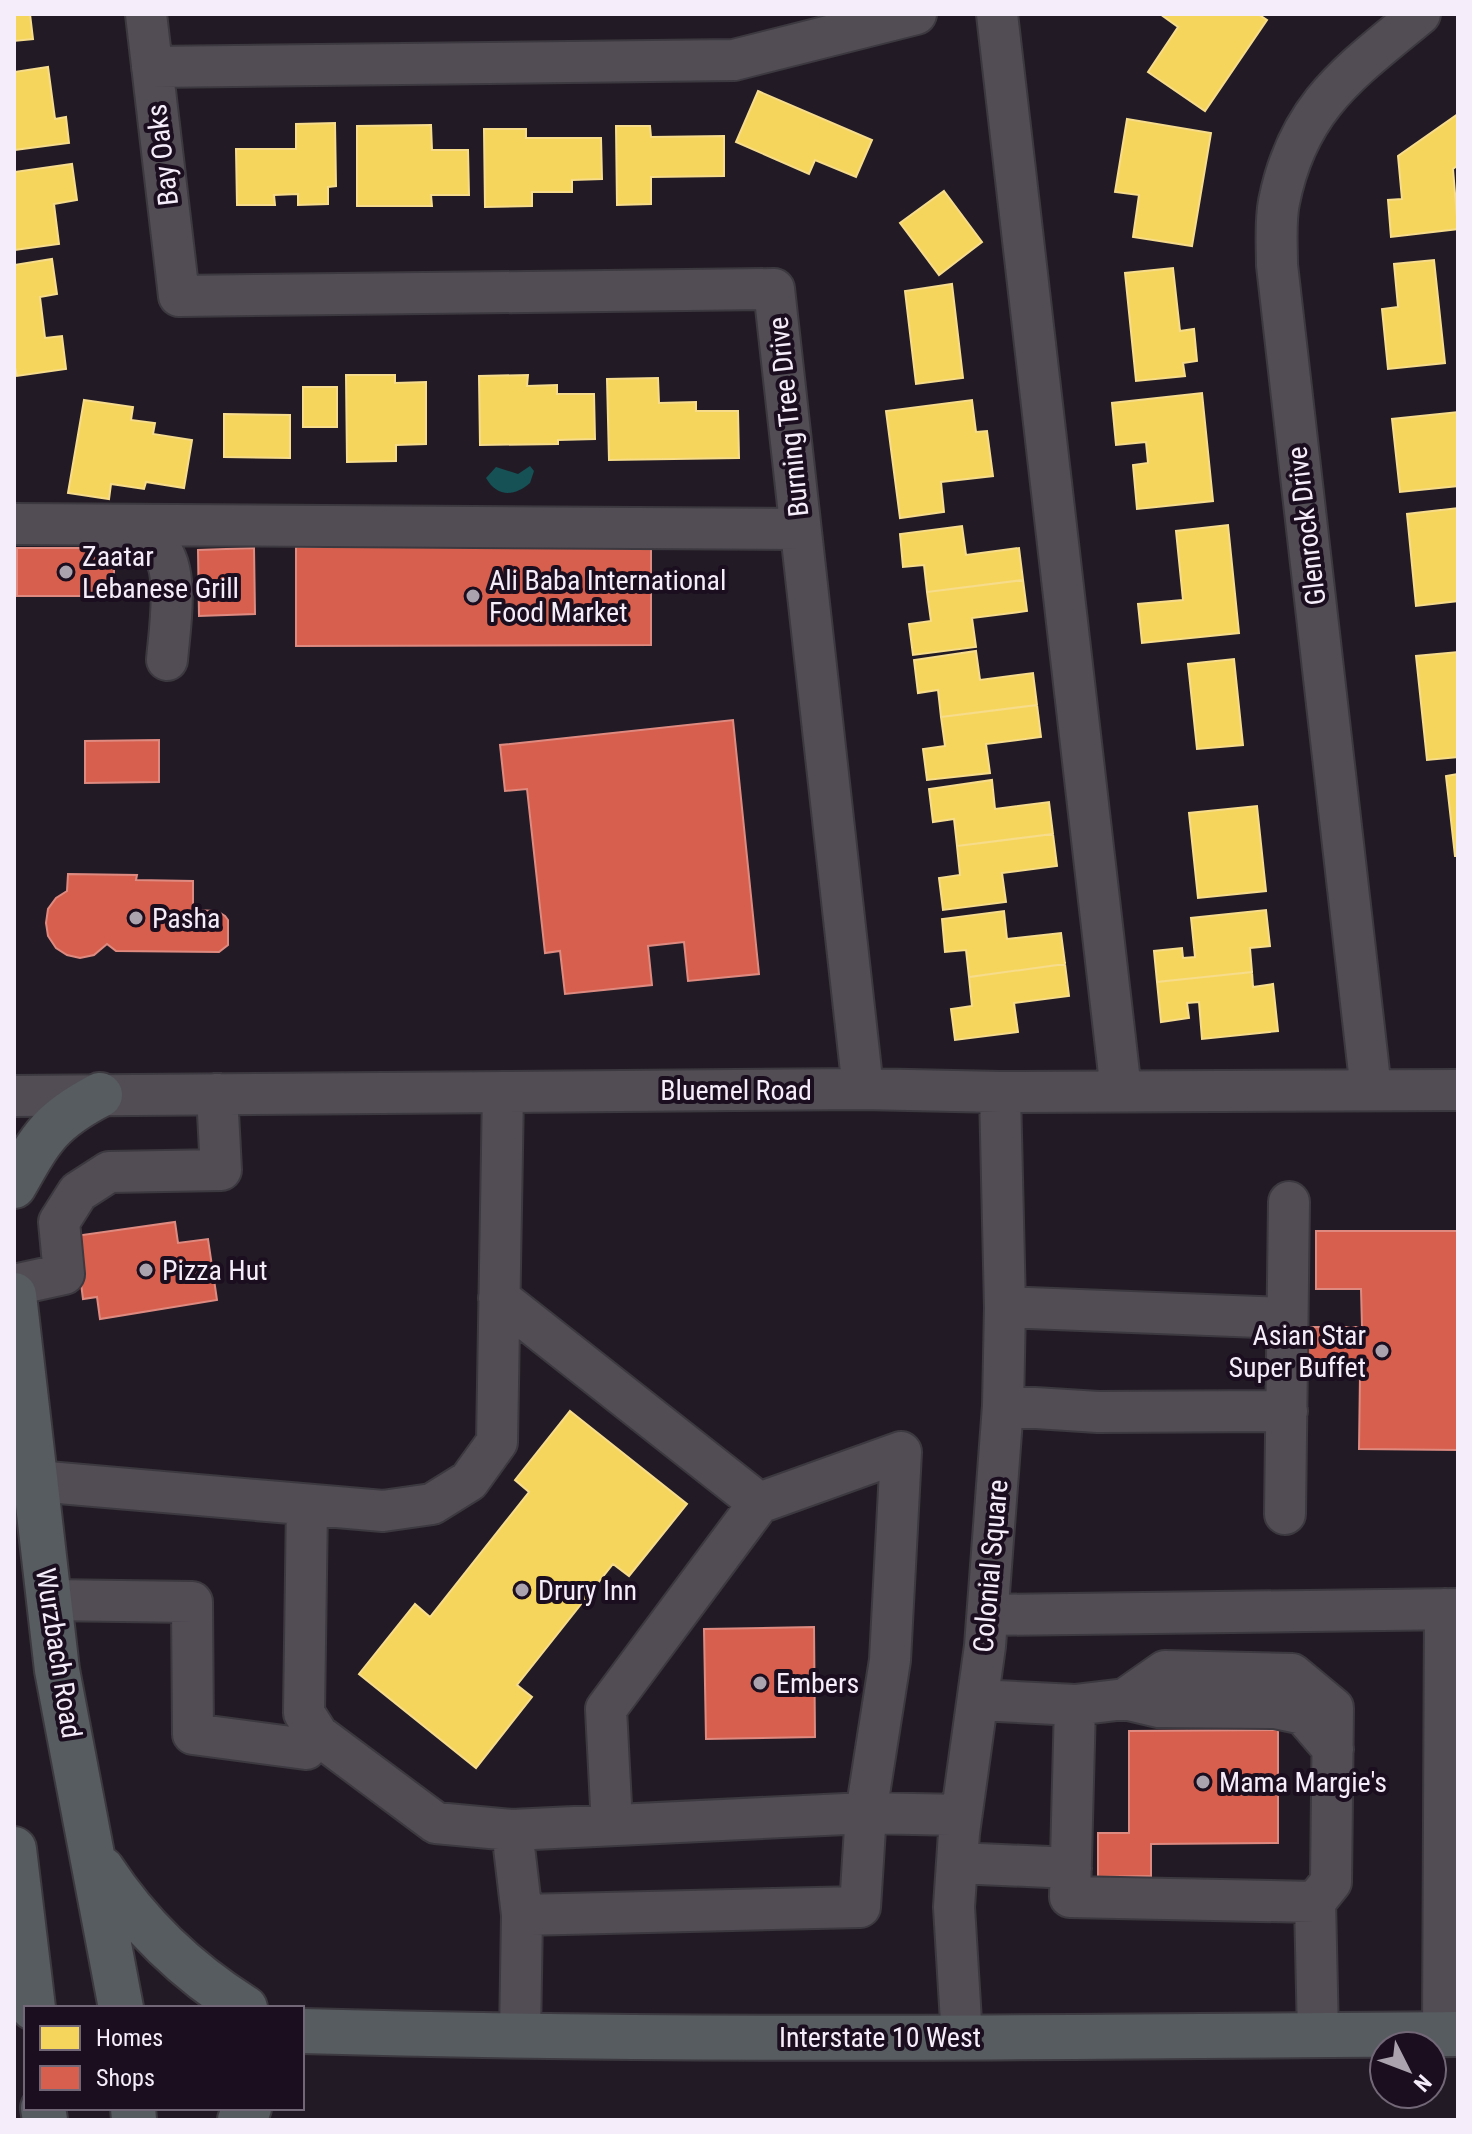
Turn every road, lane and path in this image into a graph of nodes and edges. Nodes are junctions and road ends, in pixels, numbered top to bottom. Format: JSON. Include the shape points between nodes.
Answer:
{"nodes":[{"id":1,"x":146,"y":14,"type":"edge"},
{"id":2,"x":916,"y":14,"type":"edge"},
{"id":3,"x":997,"y":14,"type":"edge"},
{"id":4,"x":1420,"y":14,"type":"edge"},
{"id":5,"x":152,"y":67,"type":"junction"},
{"id":6,"x":179,"y":296,"type":"joint"},
{"id":7,"x":14,"y":525,"type":"edge"},
{"id":8,"x":800,"y":529,"type":"junction"},
{"id":9,"x":167,"y":660,"type":"dead end"},
{"id":10,"x":863,"y":1089,"type":"junction"},
{"id":11,"x":1371,"y":1090,"type":"junction"},
{"id":12,"x":1458,"y":1090,"type":"edge"},
{"id":13,"x":1121,"y":1091,"type":"junction"},
{"id":14,"x":503,"y":1092,"type":"junction"},
{"id":15,"x":1000,"y":1092,"type":"junction"},
{"id":16,"x":217,"y":1094,"type":"junction"},
{"id":17,"x":100,"y":1095,"type":"junction"},
{"id":18,"x":14,"y":1096,"type":"edge"},
{"id":19,"x":14,"y":1186,"type":"edge"},
{"id":20,"x":1289,"y":1202,"type":"dead end"},
{"id":21,"x":14,"y":1285,"type":"edge"},
{"id":22,"x":14,"y":1295,"type":"edge"},
{"id":23,"x":499,"y":1298,"type":"junction"},
{"id":24,"x":1005,"y":1307,"type":"junction"},
{"id":25,"x":1287,"y":1318,"type":"junction"},
{"id":26,"x":1003,"y":1406,"type":"junction"},
{"id":27,"x":1287,"y":1411,"type":"junction"},
{"id":28,"x":36,"y":1481,"type":"junction"},
{"id":29,"x":759,"y":1503,"type":"junction"},
{"id":30,"x":307,"y":1505,"type":"junction"},
{"id":31,"x":1285,"y":1514,"type":"dead end"},
{"id":32,"x":49,"y":1600,"type":"junction"},
{"id":33,"x":1451,"y":1609,"type":"edge"},
{"id":34,"x":988,"y":1615,"type":"junction"},
{"id":35,"x":978,"y":1700,"type":"junction"},
{"id":36,"x":1075,"y":1705,"type":"junction"},
{"id":37,"x":318,"y":1735,"type":"junction"},
{"id":38,"x":866,"y":1813,"type":"junction"},
{"id":39,"x":961,"y":1815,"type":"junction"},
{"id":40,"x":612,"y":1825,"type":"junction"},
{"id":41,"x":512,"y":1830,"type":"junction"},
{"id":42,"x":14,"y":1849,"type":"edge"},
{"id":43,"x":95,"y":1859,"type":"junction"},
{"id":44,"x":957,"y":1863,"type":"junction"},
{"id":45,"x":1071,"y":1868,"type":"junction"},
{"id":46,"x":1315,"y":1902,"type":"junction"},
{"id":47,"x":1451,"y":1912,"type":"edge"},
{"id":48,"x":522,"y":1915,"type":"junction"},
{"id":49,"x":33,"y":2006,"type":"edge"},
{"id":50,"x":121,"y":2006,"type":"edge"},
{"id":51,"x":242,"y":2006,"type":"edge"},
{"id":52,"x":304,"y":2031,"type":"edge"},
{"id":53,"x":348,"y":2033,"type":"junction"},
{"id":54,"x":1451,"y":2034,"type":"edge"},
{"id":55,"x":1318,"y":2035,"type":"junction"},
{"id":56,"x":520,"y":2037,"type":"junction"},
{"id":57,"x":962,"y":2038,"type":"junction"},
{"id":58,"x":304,"y":2058,"type":"edge"}],
"edges":[{"from":1,"to":5,"type":"street","name":"Bay Oaks"},
{"from":2,"to":5,"type":"street","via":[[734,60]]},
{"from":3,"to":13,"type":"street"},
{"from":4,"to":11,"type":"street","name":"Glenrock Drive","via":[[1340,81],[1310,118],[1290,160],[1278,205],[1277,265]]},
{"from":5,"to":6,"type":"street","name":"Bay Oaks"},
{"from":6,"to":8,"type":"street","name":"Burning Tree Drive","via":[[774,289]]},
{"from":7,"to":8,"type":"street"},
{"from":7,"to":9,"type":"street","via":[[51,539],[145,541],[159,548],[172,584]]},
{"from":8,"to":10,"type":"street","name":"Burning Tree Drive"},
{"from":10,"to":14,"type":"street","name":"Bluemel Road"},
{"from":10,"to":15,"type":"street","name":"Bluemel Road"},
{"from":11,"to":12,"type":"street","name":"Bluemel Road"},
{"from":11,"to":13,"type":"street","name":"Bluemel Road"},
{"from":13,"to":15,"type":"street","name":"Bluemel Road"},
{"from":14,"to":16,"type":"street","name":"Bluemel Road"},
{"from":14,"to":23,"type":"street"},
{"from":15,"to":24,"type":"street","name":"Colonial Square"},
{"from":16,"to":17,"type":"street","name":"Bluemel Road"},
{"from":16,"to":21,"type":"street","via":[[221,1170],[109,1172],[78,1192],[59,1222],[64,1274]]},
{"from":17,"to":18,"type":"street","name":"Bluemel Road"},
{"from":17,"to":19,"type":"main road","via":[[55,1123]]},
{"from":20,"to":25,"type":"street"},
{"from":22,"to":28,"type":"main road","name":"Wurzbach Road"},
{"from":23,"to":29,"type":"street"},
{"from":23,"to":30,"type":"street","via":[[497,1442],[469,1481],[432,1504],[383,1511]]},
{"from":24,"to":25,"type":"street"},
{"from":24,"to":26,"type":"street","name":"Colonial Square"},
{"from":25,"to":27,"type":"street"},
{"from":26,"to":27,"type":"street","via":[[1098,1412]]},
{"from":26,"to":34,"type":"street","name":"Colonial Square"},
{"from":27,"to":31,"type":"street"},
{"from":28,"to":30,"type":"street"},
{"from":28,"to":32,"type":"main road","name":"Wurzbach Road"},
{"from":29,"to":38,"type":"street","via":[[901,1452],[890,1660]]},
{"from":29,"to":40,"type":"street","via":[[606,1709]]},
{"from":30,"to":37,"type":"street","via":[[304,1713]]},
{"from":32,"to":37,"type":"street","via":[[192,1602],[193,1734],[306,1749]]},
{"from":32,"to":43,"type":"main road","name":"Wurzbach Road","via":[[57,1670]]},
{"from":33,"to":34,"type":"street"},
{"from":33,"to":47,"type":"street"},
{"from":34,"to":35,"type":"street","name":"Colonial Square"},
{"from":35,"to":36,"type":"street"},
{"from":35,"to":39,"type":"street","name":"Colonial Square"},
{"from":36,"to":45,"type":"street"},
{"from":36,"to":46,"type":"street","via":[[1125,1699],[1165,1671],[1292,1674],[1333,1708],[1331,1882]]},
{"from":37,"to":41,"type":"street","via":[[436,1823]]},
{"from":38,"to":39,"type":"street"},
{"from":38,"to":40,"type":"street"},
{"from":38,"to":48,"type":"street","via":[[860,1907]]},
{"from":39,"to":44,"type":"street","name":"Colonial Square"},
{"from":40,"to":41,"type":"street"},
{"from":41,"to":48,"type":"street"},
{"from":42,"to":49,"type":"main road"},
{"from":43,"to":50,"type":"main road","name":"Wurzbach Road"},
{"from":43,"to":51,"type":"main road","via":[[126,1906],[159,1941]]},
{"from":44,"to":45,"type":"street"},
{"from":44,"to":57,"type":"street","name":"Colonial Square","via":[[954,1907]]},
{"from":45,"to":46,"type":"street","via":[[1070,1897]]},
{"from":46,"to":55,"type":"street"},
{"from":47,"to":54,"type":"street"},
{"from":48,"to":56,"type":"street"},
{"from":52,"to":53,"type":"main road","name":"Interstate 10 West"},
{"from":53,"to":56,"type":"main road","name":"Interstate 10 West"},
{"from":53,"to":58,"type":"main road"},
{"from":54,"to":55,"type":"main road","name":"Interstate 10 West"},
{"from":55,"to":57,"type":"main road","name":"Interstate 10 West"},
{"from":56,"to":57,"type":"main road","name":"Interstate 10 West"}]}
